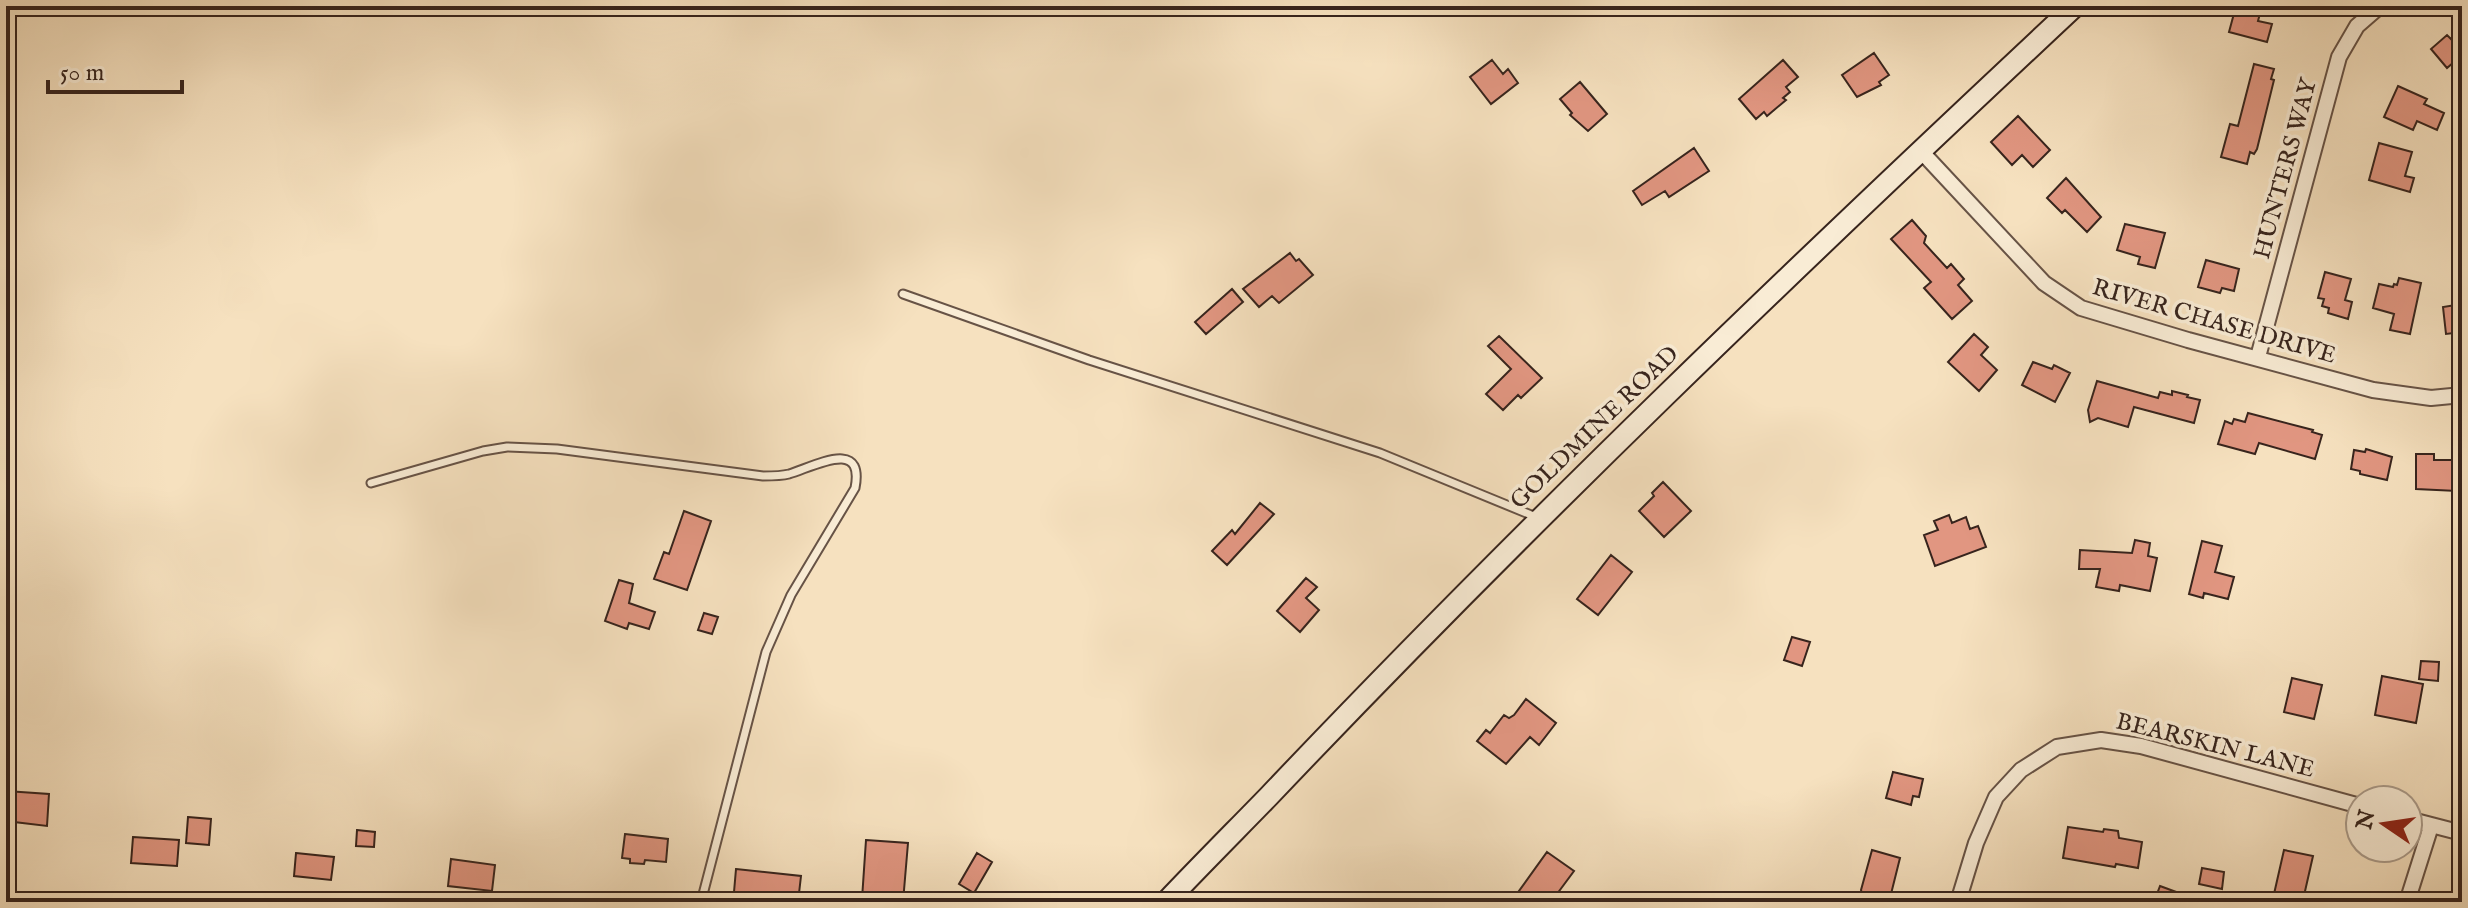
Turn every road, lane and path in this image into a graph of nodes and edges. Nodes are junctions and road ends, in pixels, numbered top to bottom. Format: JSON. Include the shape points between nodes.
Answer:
{"nodes":[{"id":1,"x":2075,"y":6,"type":"edge"},
{"id":2,"x":2380,"y":6,"type":"edge"},
{"id":3,"x":1920,"y":150,"type":"junction"},
{"id":4,"x":903,"y":294,"type":"dead end"},
{"id":5,"x":2258,"y":357,"type":"junction"},
{"id":6,"x":2462,"y":395,"type":"edge"},
{"id":7,"x":371,"y":483,"type":"dead end"},
{"id":8,"x":1538,"y":518,"type":"junction"},
{"id":9,"x":2344,"y":802,"type":"edge"},
{"id":10,"x":2424,"y":824,"type":"edge"},
{"id":11,"x":2431,"y":826,"type":"junction"},
{"id":12,"x":2462,"y":833,"type":"edge"},
{"id":13,"x":701,"y":902,"type":"edge"},
{"id":14,"x":1166,"y":902,"type":"edge"},
{"id":15,"x":1958,"y":902,"type":"edge"},
{"id":16,"x":2407,"y":902,"type":"edge"}],
"edges":[{"from":1,"to":3,"type":"main road","name":"GOLDMINE ROAD"},
{"from":2,"to":5,"type":"street","name":"HUNTERS WAY","via":[[2357,26],[2339,57]]},
{"from":3,"to":5,"type":"street","name":"RIVER CHASE DRIVE","via":[[2044,283],[2081,308]]},
{"from":3,"to":8,"type":"main road","name":"GOLDMINE ROAD"},
{"from":4,"to":8,"type":"lane","via":[[1380,453]]},
{"from":5,"to":6,"type":"street","name":"RIVER CHASE DRIVE","via":[[2373,390],[2431,398]]},
{"from":7,"to":13,"type":"lane","via":[[507,447],[763,476],[784,475],[828,459],[842,458],[854,466],[855,488],[791,595],[766,652]]},
{"from":8,"to":14,"type":"main road","name":"GOLDMINE ROAD"},
{"from":9,"to":15,"type":"street","name":"BEARSKIN LANE","via":[[2141,746],[2101,740],[2057,747],[2021,770],[1996,797]]},
{"from":10,"to":11,"type":"street"},
{"from":11,"to":12,"type":"street"},
{"from":11,"to":16,"type":"street"}]}
